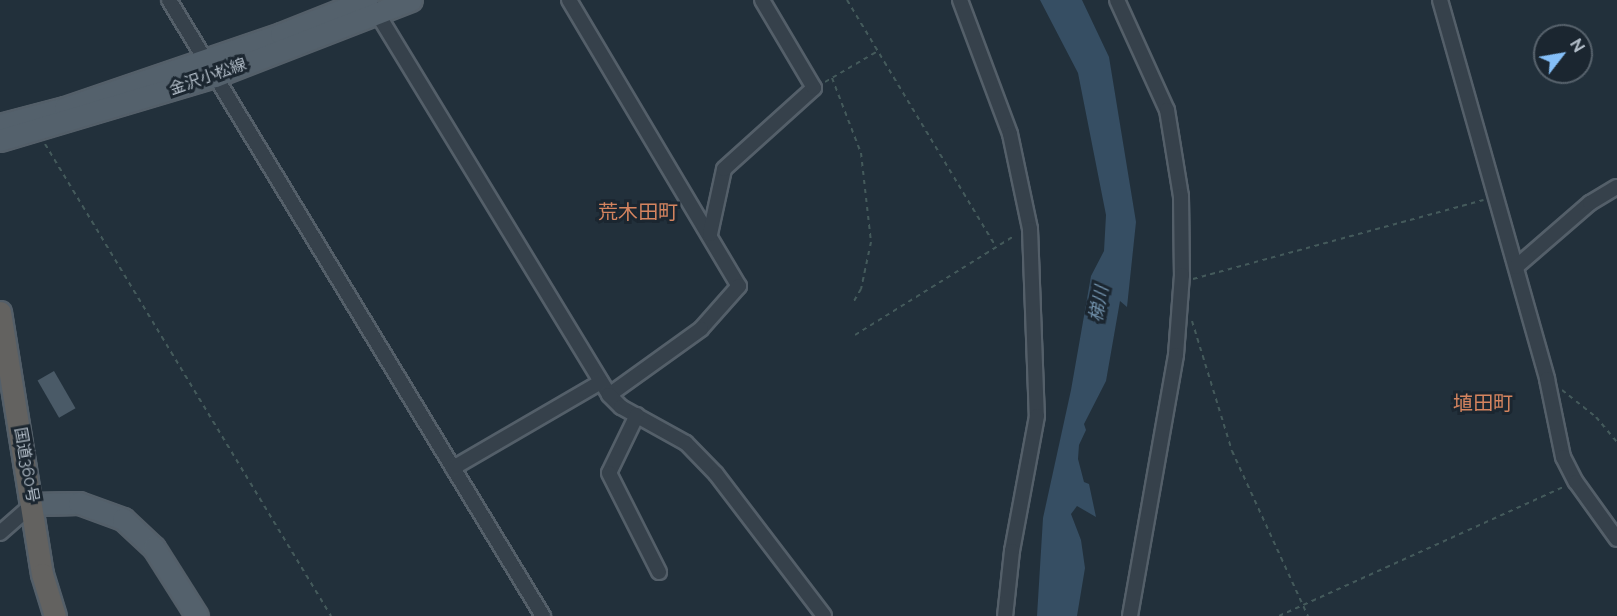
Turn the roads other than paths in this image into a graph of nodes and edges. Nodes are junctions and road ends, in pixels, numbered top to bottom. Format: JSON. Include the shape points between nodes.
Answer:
{"nodes":[{"id":1,"x":169,"y":0,"type":"edge"},
{"id":2,"x":411,"y":0,"type":"edge"},
{"id":3,"x":569,"y":0,"type":"edge"},
{"id":4,"x":762,"y":0,"type":"edge"},
{"id":5,"x":960,"y":0,"type":"edge"},
{"id":6,"x":1117,"y":0,"type":"edge"},
{"id":7,"x":1440,"y":0,"type":"edge"},
{"id":8,"x":371,"y":4,"type":"edge"},
{"id":9,"x":210,"y":67,"type":"junction"},
{"id":10,"x":0,"y":125,"type":"edge"},
{"id":11,"x":0,"y":140,"type":"edge"},
{"id":12,"x":1617,"y":187,"type":"edge"},
{"id":13,"x":710,"y":234,"type":"junction"},
{"id":14,"x":1516,"y":267,"type":"junction"},
{"id":15,"x":0,"y":312,"type":"edge"},
{"id":16,"x":601,"y":382,"type":"junction"},
{"id":17,"x":609,"y":395,"type":"junction"},
{"id":18,"x":637,"y":415,"type":"junction"},
{"id":19,"x":453,"y":468,"type":"junction"},
{"id":20,"x":33,"y":504,"type":"junction"},
{"id":21,"x":0,"y":533,"type":"edge"},
{"id":22,"x":1617,"y":539,"type":"edge"},
{"id":23,"x":659,"y":572,"type":"dead end"},
{"id":24,"x":56,"y":616,"type":"edge"},
{"id":25,"x":197,"y":616,"type":"edge"},
{"id":26,"x":543,"y":616,"type":"edge"},
{"id":27,"x":824,"y":616,"type":"edge"},
{"id":28,"x":1005,"y":616,"type":"edge"},
{"id":29,"x":1130,"y":616,"type":"edge"}],
"edges":[{"from":1,"to":9,"type":"street"},
{"from":2,"to":8,"type":"main road","name":"金沢小松線"},
{"from":3,"to":13,"type":"street"},
{"from":4,"to":13,"type":"street","via":[[814,88],[724,169]]},
{"from":5,"to":28,"type":"street","via":[[1010,134],[1030,229],[1037,416],[1012,551]]},
{"from":6,"to":29,"type":"street","via":[[1167,110],[1181,196],[1182,275],[1176,355]]},
{"from":7,"to":14,"type":"street"},
{"from":8,"to":9,"type":"main road","name":"金沢小松線"},
{"from":8,"to":16,"type":"street"},
{"from":9,"to":10,"type":"main road","name":"金沢小松線"},
{"from":9,"to":11,"type":"main road","name":"金沢小松線"},
{"from":9,"to":19,"type":"street"},
{"from":12,"to":14,"type":"street","via":[[1590,203]]},
{"from":13,"to":17,"type":"street","via":[[739,286],[701,329]]},
{"from":14,"to":22,"type":"street","via":[[1547,379],[1563,457]]},
{"from":15,"to":20,"type":"highway","name":"国道360号"},
{"from":16,"to":17,"type":"street"},
{"from":16,"to":19,"type":"street"},
{"from":17,"to":18,"type":"street"},
{"from":18,"to":23,"type":"street","via":[[609,473]]},
{"from":18,"to":27,"type":"street","via":[[687,443],[717,474]]},
{"from":19,"to":26,"type":"street"},
{"from":20,"to":21,"type":"street"},
{"from":20,"to":24,"type":"highway","name":"国道360号","via":[[42,574]]},
{"from":20,"to":25,"type":"main road","via":[[79,503],[123,519],[154,548]]}]}
